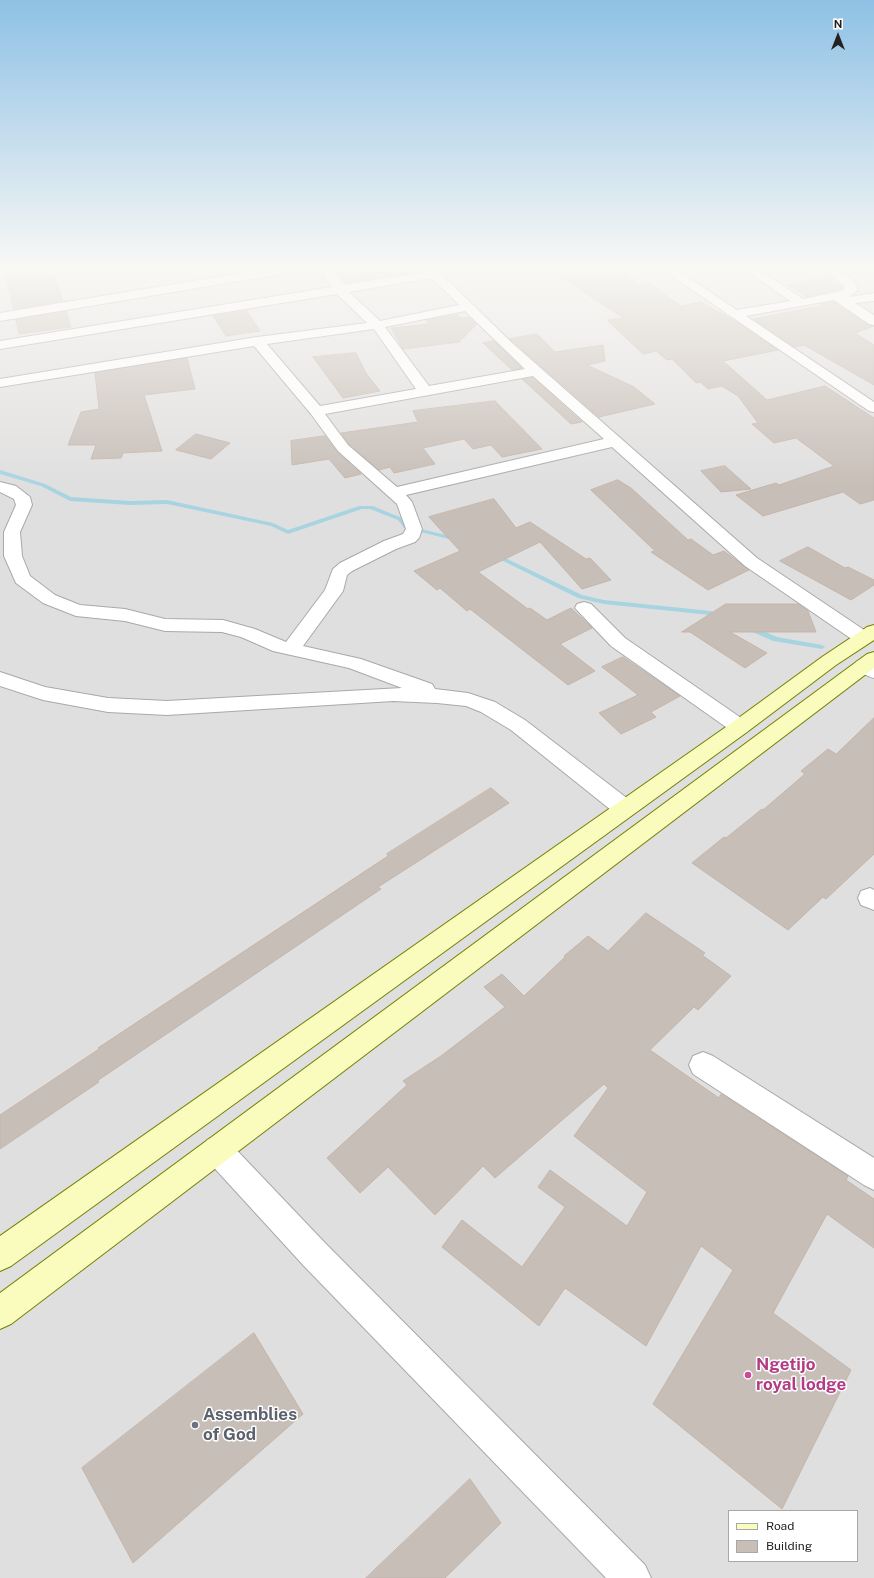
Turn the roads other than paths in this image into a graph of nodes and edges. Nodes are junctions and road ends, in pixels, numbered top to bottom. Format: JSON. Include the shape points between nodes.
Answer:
{"nodes":[{"id":1,"x":40,"y":339,"type":"edge"},
{"id":2,"x":275,"y":339,"type":"edge"},
{"id":3,"x":387,"y":339,"type":"edge"},
{"id":4,"x":502,"y":339,"type":"edge"},
{"id":5,"x":771,"y":339,"type":"edge"},
{"id":6,"x":257,"y":341,"type":"junction"},
{"id":7,"x":0,"y":345,"type":"edge"},
{"id":8,"x":536,"y":371,"type":"junction"},
{"id":9,"x":0,"y":383,"type":"edge"},
{"id":10,"x":425,"y":391,"type":"junction"},
{"id":11,"x":874,"y":408,"type":"edge"},
{"id":12,"x":316,"y":411,"type":"junction"},
{"id":13,"x":616,"y":442,"type":"junction"},
{"id":14,"x":0,"y":487,"type":"edge"},
{"id":15,"x":394,"y":493,"type":"junction"},
{"id":16,"x":584,"y":608,"type":"dead end"},
{"id":17,"x":291,"y":649,"type":"junction"},
{"id":18,"x":870,"y":653,"type":"edge"},
{"id":19,"x":0,"y":679,"type":"edge"},
{"id":20,"x":447,"y":698,"type":"junction"},
{"id":21,"x":740,"y":727,"type":"junction"},
{"id":22,"x":624,"y":808,"type":"junction"},
{"id":23,"x":703,"y":1065,"type":"dead end"},
{"id":24,"x":217,"y":1150,"type":"junction"},
{"id":25,"x":874,"y":1175,"type":"edge"},
{"id":26,"x":0,"y":1255,"type":"edge"},
{"id":27,"x":0,"y":1313,"type":"edge"},
{"id":28,"x":632,"y":1578,"type":"edge"}],
"edges":[{"from":1,"to":7,"type":"street"},
{"from":2,"to":6,"type":"street"},
{"from":3,"to":10,"type":"street"},
{"from":4,"to":8,"type":"street"},
{"from":5,"to":11,"type":"street"},
{"from":6,"to":9,"type":"street"},
{"from":6,"to":12,"type":"street"},
{"from":8,"to":10,"type":"street"},
{"from":8,"to":13,"type":"street"},
{"from":10,"to":12,"type":"street"},
{"from":12,"to":15,"type":"street","via":[[343,448]]},
{"from":13,"to":15,"type":"street"},
{"from":13,"to":18,"type":"street","via":[[751,562]]},
{"from":14,"to":17,"type":"street","via":[[10,489],[22,497],[24,505],[12,532],[13,556],[22,579],[49,599],[76,610],[125,615],[165,625],[223,626]]},
{"from":15,"to":17,"type":"street","via":[[404,502],[414,528],[413,534],[346,567],[339,573],[334,591]]},
{"from":16,"to":21,"type":"street","via":[[618,642]]},
{"from":17,"to":20,"type":"street","via":[[354,663]]},
{"from":18,"to":21,"type":"main road","via":[[829,661]]},
{"from":18,"to":24,"type":"main road"},
{"from":19,"to":20,"type":"street","via":[[43,693],[108,705],[167,708],[393,694]]},
{"from":20,"to":22,"type":"street","via":[[468,700],[488,706],[518,725]]},
{"from":21,"to":22,"type":"main road"},
{"from":22,"to":26,"type":"main road"},
{"from":23,"to":25,"type":"street"},
{"from":24,"to":27,"type":"main road"},
{"from":24,"to":28,"type":"street","via":[[315,1255]]}]}
